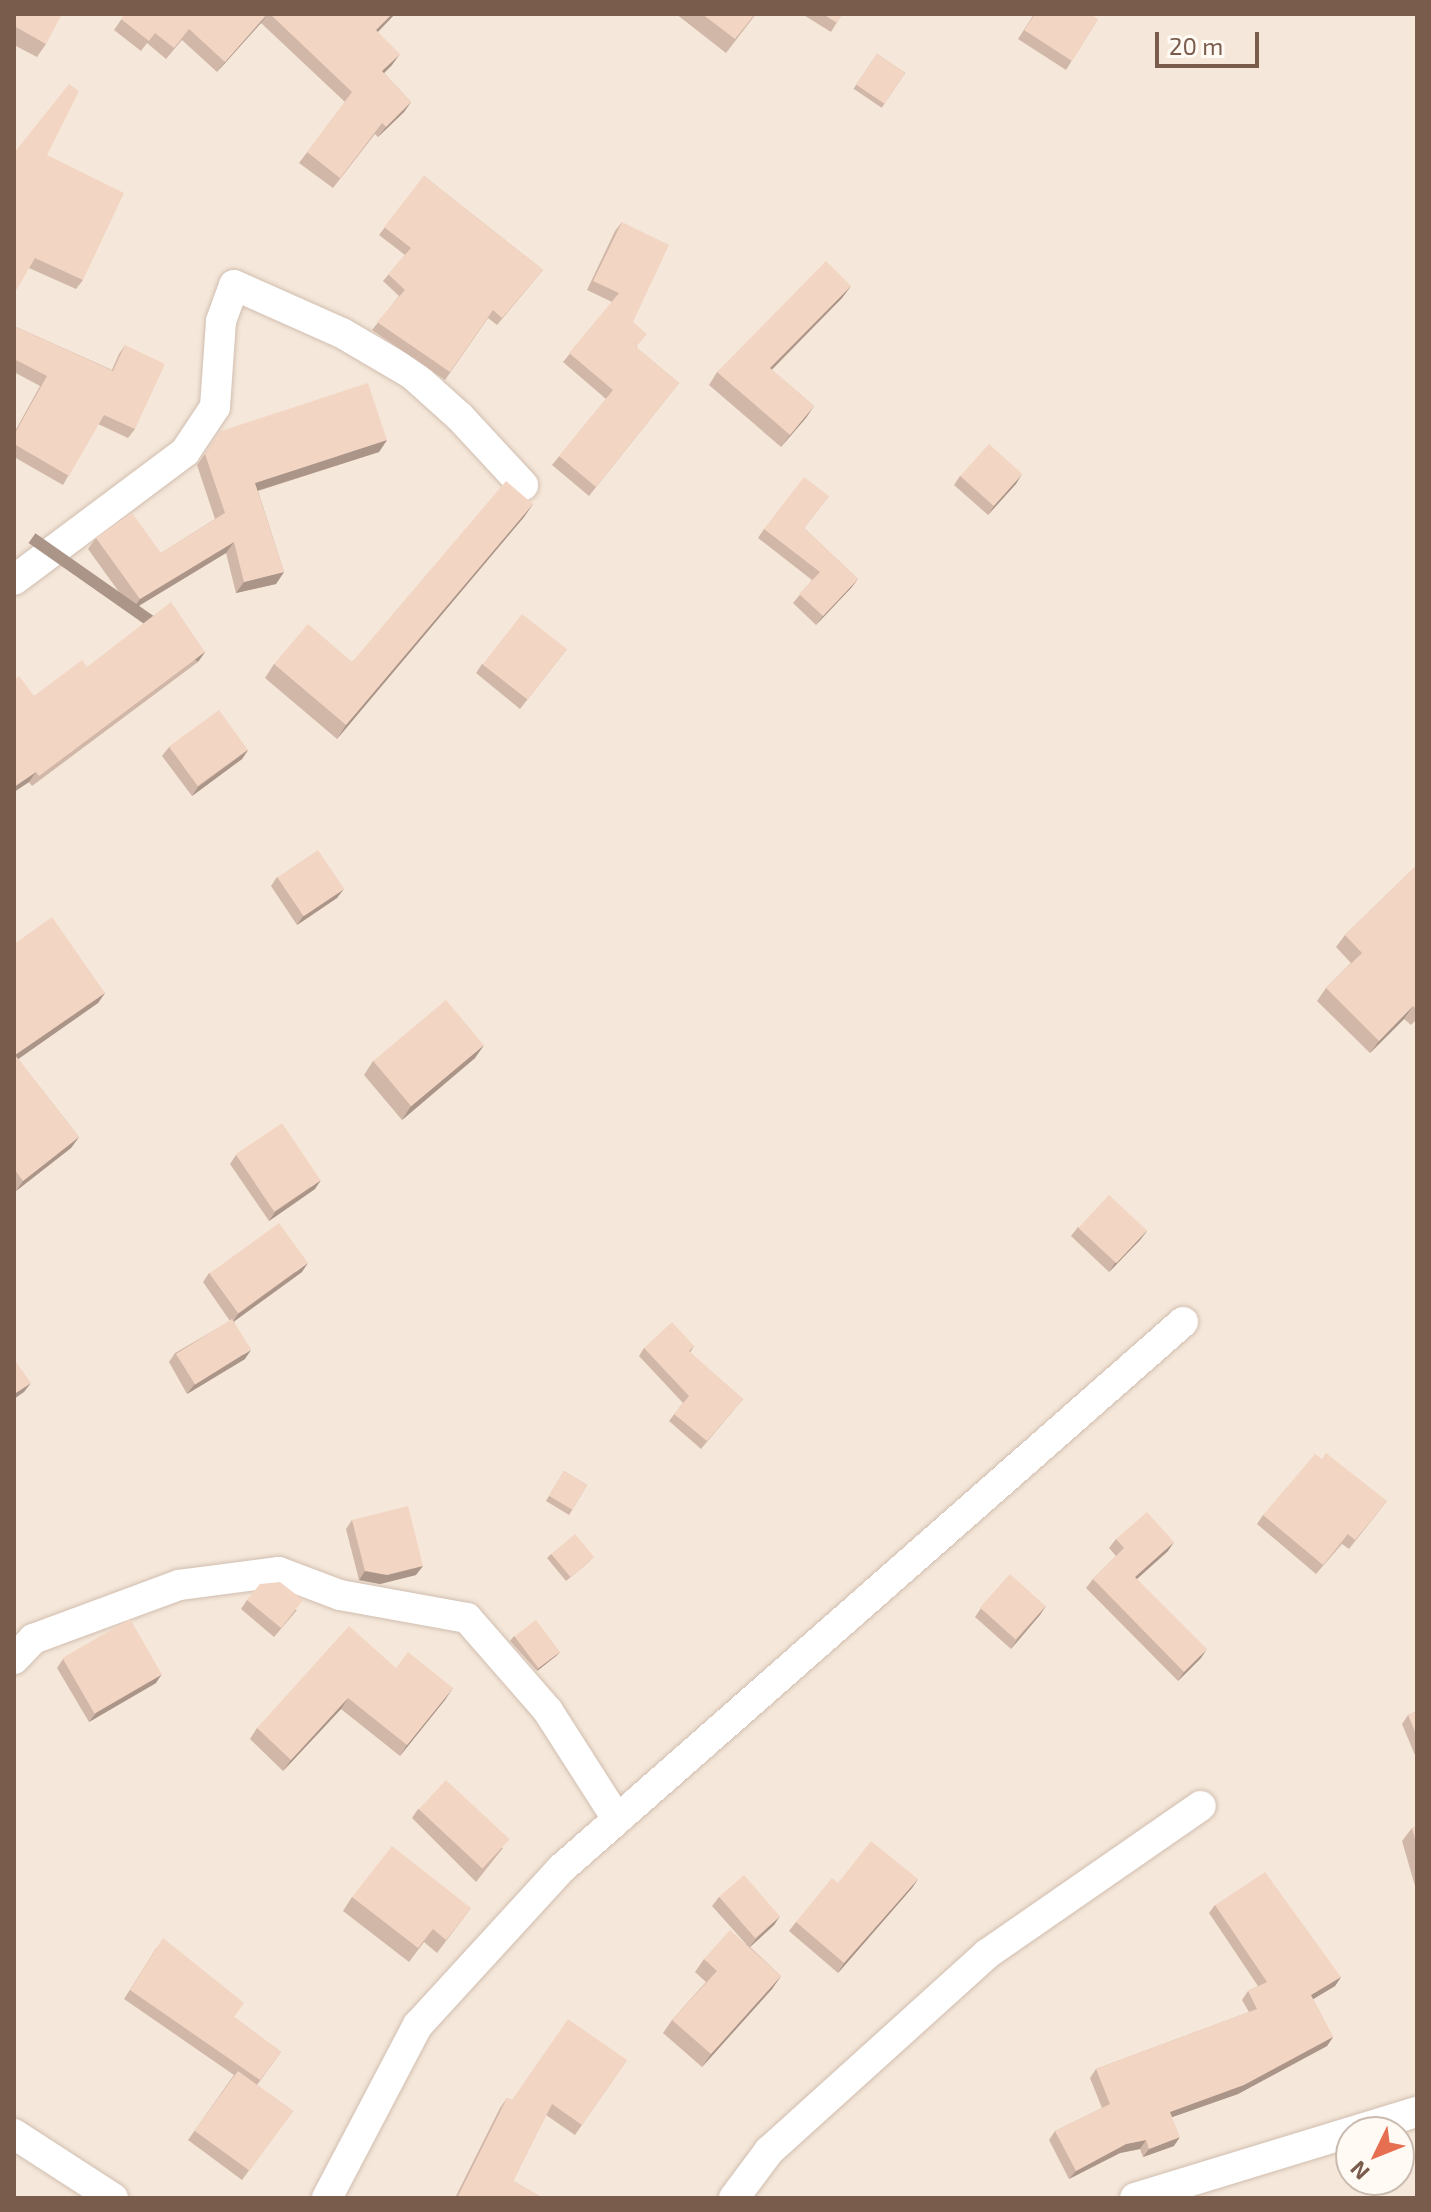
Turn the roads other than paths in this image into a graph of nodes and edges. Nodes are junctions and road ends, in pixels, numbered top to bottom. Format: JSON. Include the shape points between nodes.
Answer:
{"nodes":[{"id":1,"x":523,"y":485,"type":"dead end"},
{"id":2,"x":14,"y":580,"type":"edge"},
{"id":3,"x":1183,"y":1322,"type":"dead end"},
{"id":4,"x":14,"y":1659,"type":"edge"},
{"id":5,"x":1201,"y":1806,"type":"dead end"},
{"id":6,"x":617,"y":1819,"type":"junction"},
{"id":7,"x":1417,"y":2112,"type":"edge"},
{"id":8,"x":14,"y":2134,"type":"edge"},
{"id":9,"x":113,"y":2198,"type":"edge"},
{"id":10,"x":327,"y":2198,"type":"edge"},
{"id":11,"x":734,"y":2198,"type":"edge"},
{"id":12,"x":1135,"y":2198,"type":"edge"}],
"edges":[{"from":1,"to":2,"type":"street","via":[[412,374],[342,333],[234,285],[221,321],[215,407],[185,452]]},
{"from":3,"to":6,"type":"street"},
{"from":4,"to":6,"type":"street","via":[[33,1639],[179,1585],[279,1572],[340,1595],[467,1618],[548,1711]]},
{"from":5,"to":11,"type":"street","via":[[987,1954],[769,2151]]},
{"from":6,"to":10,"type":"street","via":[[562,1868],[418,2025]]},
{"from":7,"to":12,"type":"street"},
{"from":8,"to":9,"type":"street"}]}
